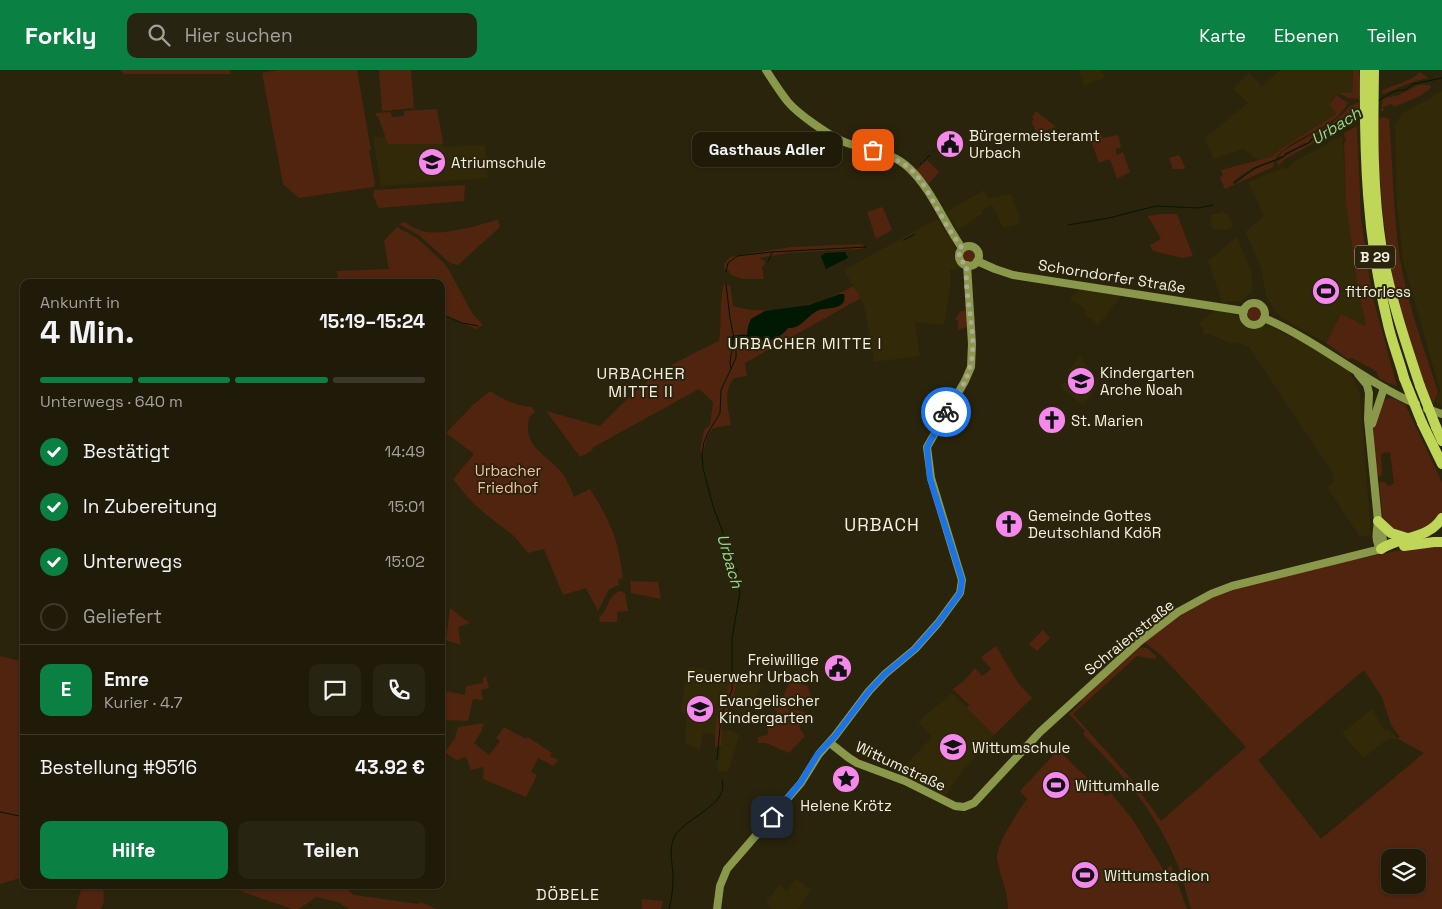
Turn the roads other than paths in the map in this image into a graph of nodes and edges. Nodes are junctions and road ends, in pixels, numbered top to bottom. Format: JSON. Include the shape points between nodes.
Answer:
{"nodes":[{"id":1,"x":766,"y":70,"type":"edge"},
{"id":2,"x":1365,"y":70,"type":"edge"},
{"id":3,"x":1374,"y":70,"type":"edge"},
{"id":4,"x":1369,"y":132,"type":"junction"},
{"id":5,"x":962,"y":248,"type":"junction"},
{"id":6,"x":977,"y":261,"type":"junction"},
{"id":7,"x":967,"y":265,"type":"junction"},
{"id":8,"x":1244,"y":311,"type":"junction"},
{"id":9,"x":1264,"y":318,"type":"junction"},
{"id":10,"x":1349,"y":366,"type":"junction"},
{"id":11,"x":1384,"y":388,"type":"junction"},
{"id":12,"x":1370,"y":407,"type":"junction"},
{"id":13,"x":1442,"y":414,"type":"edge"},
{"id":14,"x":1370,"y":433,"type":"junction"},
{"id":15,"x":1439,"y":434,"type":"edge"},
{"id":16,"x":1442,"y":464,"type":"edge"},
{"id":17,"x":1442,"y":518,"type":"edge"},
{"id":18,"x":1378,"y":521,"type":"junction"},
{"id":19,"x":1410,"y":538,"type":"junction"},
{"id":20,"x":1442,"y":542,"type":"edge"},
{"id":21,"x":1381,"y":549,"type":"junction"},
{"id":22,"x":830,"y":743,"type":"junction"},
{"id":23,"x":964,"y":807,"type":"joint"},
{"id":24,"x":717,"y":909,"type":"edge"}],
"edges":[{"from":1,"to":5,"type":"street","via":[[788,103],[828,133],[891,157],[910,169]]},
{"from":2,"to":4,"type":"highway","number":"B 29"},
{"from":3,"to":4,"type":"highway","number":"B 29"},
{"from":4,"to":15,"type":"highway","number":"B 29","bridge":true,"via":[[1382,250],[1398,322]]},
{"from":4,"to":16,"type":"highway","number":"B 29","bridge":true,"via":[[1368,212],[1387,321],[1404,378]]},
{"from":5,"to":6,"type":"street","via":[[975,248]]},
{"from":5,"to":7,"type":"street","via":[[960,260]]},
{"from":6,"to":7,"type":"street"},
{"from":6,"to":8,"type":"street","name":"Schorndorfer Straße","via":[[1013,274]]},
{"from":7,"to":22,"type":"street","via":[[971,367],[927,447],[930,478],[962,580],[960,593],[915,649],[869,691]]},
{"from":8,"to":9,"type":"street","via":[[1245,320],[1251,324],[1260,323]]},
{"from":8,"to":9,"type":"street","via":[[1250,304],[1259,304]]},
{"from":9,"to":10,"type":"street","via":[[1317,345]]},
{"from":10,"to":11,"type":"street"},
{"from":10,"to":12,"type":"street","via":[[1366,385]]},
{"from":11,"to":12,"type":"street","via":[[1375,393]]},
{"from":11,"to":13,"type":"street"},
{"from":11,"to":14,"type":"street"},
{"from":12,"to":14,"type":"street"},
{"from":14,"to":18,"type":"street"},
{"from":17,"to":19,"type":"highway","via":[[1431,530]]},
{"from":18,"to":19,"type":"highway","via":[[1390,533]]},
{"from":18,"to":21,"type":"street","via":[[1384,543]]},
{"from":19,"to":21,"type":"highway"},
{"from":20,"to":21,"type":"highway"},
{"from":21,"to":23,"type":"street","name":"Schraienstraße","via":[[1232,586],[1178,612],[1140,641],[1057,715],[974,804]]},
{"from":22,"to":23,"type":"street","name":"Wittumstraße","via":[[857,763]]},
{"from":22,"to":24,"type":"street","via":[[818,754],[791,795],[727,869],[721,881]]}]}
